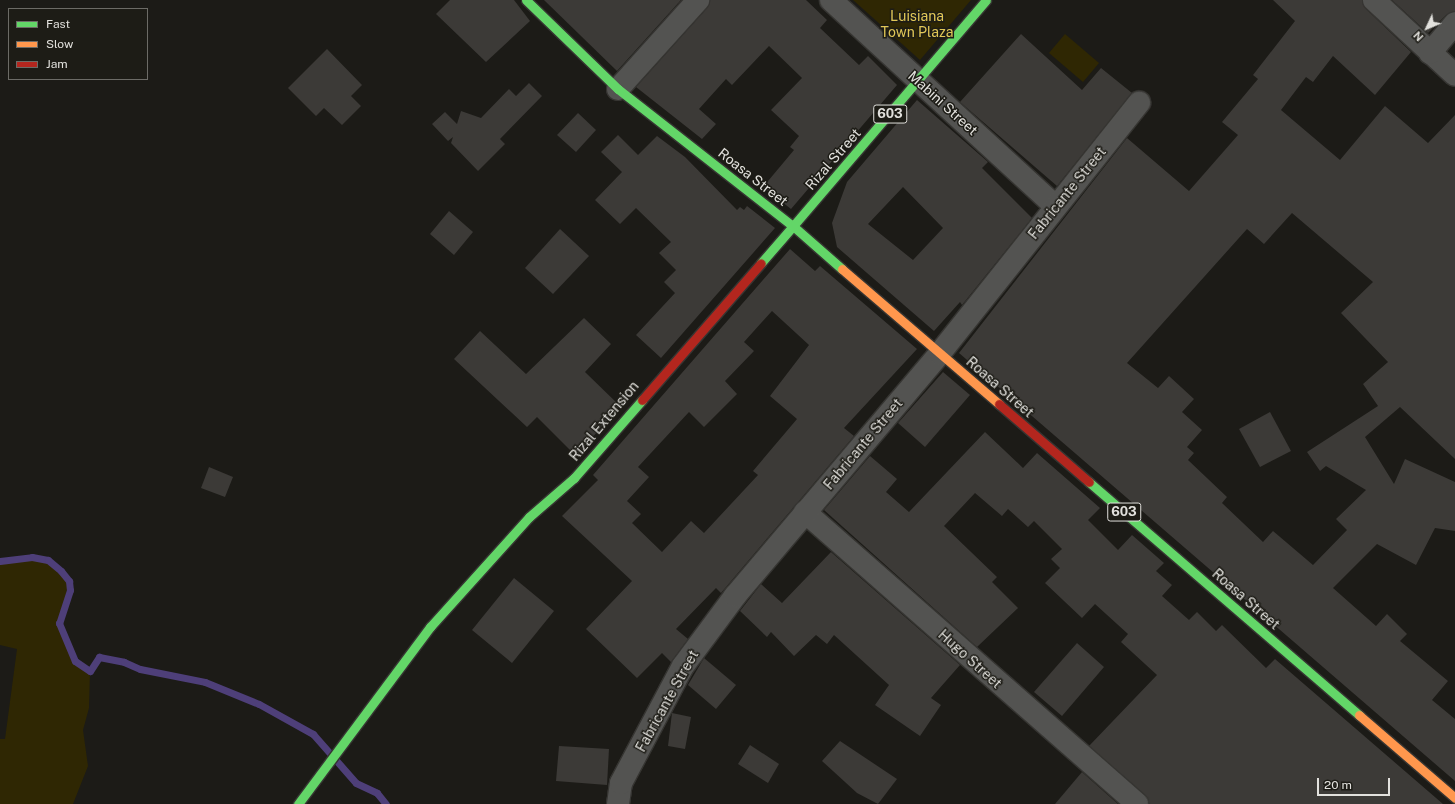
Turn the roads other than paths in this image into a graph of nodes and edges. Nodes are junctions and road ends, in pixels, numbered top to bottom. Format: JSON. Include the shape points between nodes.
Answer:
{"nodes":[{"id":1,"x":526,"y":0,"type":"edge"},
{"id":2,"x":698,"y":0,"type":"edge"},
{"id":3,"x":831,"y":0,"type":"edge"},
{"id":4,"x":986,"y":0,"type":"edge"},
{"id":5,"x":1374,"y":0,"type":"edge"},
{"id":6,"x":1455,"y":24,"type":"edge"},
{"id":7,"x":1430,"y":53,"type":"junction"},
{"id":8,"x":1455,"y":75,"type":"edge"},
{"id":9,"x":919,"y":82,"type":"junction"},
{"id":10,"x":618,"y":89,"type":"junction"},
{"id":11,"x":1139,"y":103,"type":"dead end"},
{"id":12,"x":1056,"y":206,"type":"junction"},
{"id":13,"x":793,"y":226,"type":"junction"},
{"id":14,"x":940,"y":353,"type":"junction"},
{"id":15,"x":805,"y":512,"type":"junction"},
{"id":16,"x":1455,"y":798,"type":"edge"},
{"id":17,"x":298,"y":804,"type":"edge"},
{"id":18,"x":618,"y":804,"type":"edge"},
{"id":19,"x":1137,"y":804,"type":"edge"}],
"edges":[{"from":1,"to":10,"type":"main road","name":"Roasa Street"},
{"from":2,"to":10,"type":"street"},
{"from":3,"to":9,"type":"street","name":"Mabini Street"},
{"from":4,"to":9,"type":"main road","name":"Rizal Street","number":"603"},
{"from":5,"to":7,"type":"street"},
{"from":6,"to":7,"type":"street"},
{"from":7,"to":8,"type":"street"},
{"from":9,"to":12,"type":"street","name":"Mabini Street"},
{"from":9,"to":13,"type":"main road","name":"Rizal Street","number":"603"},
{"from":10,"to":13,"type":"main road","name":"Roasa Street"},
{"from":11,"to":12,"type":"street","name":"Fabricante Street"},
{"from":12,"to":14,"type":"street","name":"Fabricante Street"},
{"from":13,"to":14,"type":"main road","name":"Roasa Street","number":"603"},
{"from":13,"to":17,"type":"main road","name":"Rizal Extension","via":[[574,478],[529,517],[430,627]]},
{"from":14,"to":15,"type":"street","name":"Fabricante Street"},
{"from":14,"to":16,"type":"main road","name":"Roasa Street","number":"603"},
{"from":15,"to":18,"type":"street","name":"Fabricante Street","via":[[734,596],[683,666],[622,783]]},
{"from":15,"to":19,"type":"street","name":"Hugo Street"}]}
